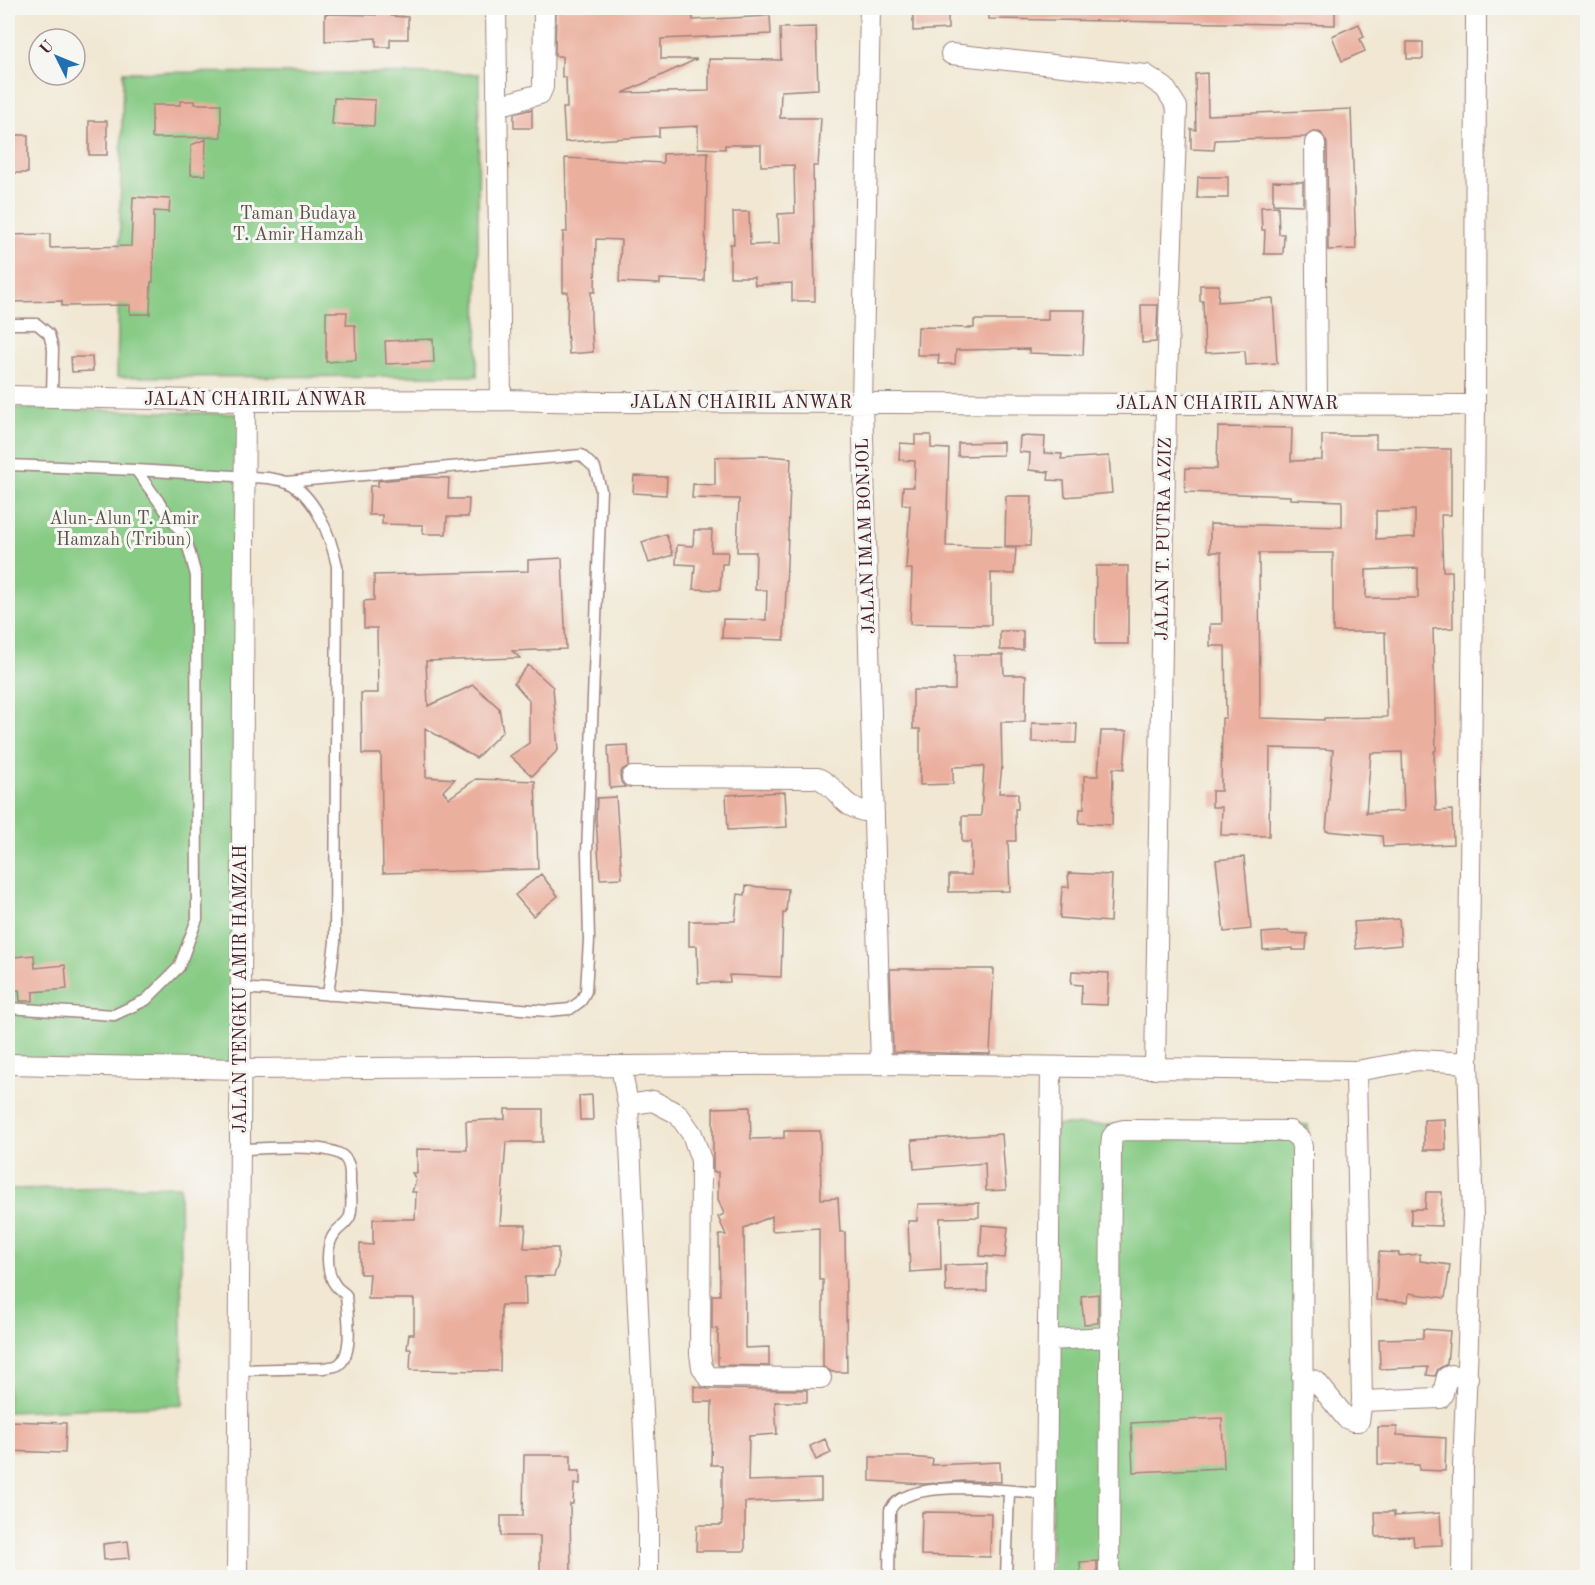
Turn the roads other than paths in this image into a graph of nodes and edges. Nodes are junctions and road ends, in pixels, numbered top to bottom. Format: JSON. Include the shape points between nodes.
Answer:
{"nodes":[{"id":1,"x":496,"y":8,"type":"edge"},
{"id":2,"x":544,"y":8,"type":"edge"},
{"id":3,"x":870,"y":8,"type":"edge"},
{"id":4,"x":1476,"y":8,"type":"edge"},
{"id":5,"x":951,"y":54,"type":"dead end"},
{"id":6,"x":498,"y":106,"type":"junction"},
{"id":7,"x":1315,"y":143,"type":"dead end"},
{"id":8,"x":8,"y":324,"type":"edge"},
{"id":9,"x":8,"y":396,"type":"edge"},
{"id":10,"x":52,"y":397,"type":"junction"},
{"id":11,"x":501,"y":400,"type":"junction"},
{"id":12,"x":245,"y":401,"type":"junction"},
{"id":13,"x":862,"y":403,"type":"junction"},
{"id":14,"x":1166,"y":404,"type":"junction"},
{"id":15,"x":1317,"y":405,"type":"junction"},
{"id":16,"x":1475,"y":405,"type":"junction"},
{"id":17,"x":8,"y":465,"type":"edge"},
{"id":18,"x":136,"y":470,"type":"junction"},
{"id":19,"x":245,"y":477,"type":"junction"},
{"id":20,"x":287,"y":482,"type":"junction"},
{"id":21,"x":632,"y":777,"type":"dead end"},
{"id":22,"x":874,"y":813,"type":"junction"},
{"id":23,"x":241,"y":988,"type":"junction"},
{"id":24,"x":328,"y":995,"type":"junction"},
{"id":25,"x":8,"y":1008,"type":"edge"},
{"id":26,"x":1468,"y":1063,"type":"junction"},
{"id":27,"x":8,"y":1064,"type":"edge"},
{"id":28,"x":880,"y":1064,"type":"junction"},
{"id":29,"x":621,"y":1066,"type":"junction"},
{"id":30,"x":1051,"y":1068,"type":"junction"},
{"id":31,"x":240,"y":1069,"type":"junction"},
{"id":32,"x":1155,"y":1069,"type":"junction"},
{"id":33,"x":1356,"y":1071,"type":"junction"},
{"id":34,"x":628,"y":1105,"type":"junction"},
{"id":35,"x":239,"y":1149,"type":"junction"},
{"id":36,"x":1111,"y":1337,"type":"junction"},
{"id":37,"x":1048,"y":1340,"type":"junction"},
{"id":38,"x":238,"y":1370,"type":"junction"},
{"id":39,"x":1302,"y":1377,"type":"junction"},
{"id":40,"x":821,"y":1378,"type":"dead end"},
{"id":41,"x":1468,"y":1378,"type":"junction"},
{"id":42,"x":1362,"y":1401,"type":"junction"},
{"id":43,"x":1010,"y":1491,"type":"junction"},
{"id":44,"x":1046,"y":1494,"type":"junction"},
{"id":45,"x":237,"y":1578,"type":"edge"},
{"id":46,"x":648,"y":1578,"type":"edge"},
{"id":47,"x":889,"y":1578,"type":"edge"},
{"id":48,"x":1006,"y":1578,"type":"edge"},
{"id":49,"x":1045,"y":1578,"type":"edge"},
{"id":50,"x":1109,"y":1578,"type":"edge"},
{"id":51,"x":1303,"y":1578,"type":"edge"},
{"id":52,"x":1462,"y":1578,"type":"edge"}],
"edges":[{"from":1,"to":6,"type":"street"},
{"from":2,"to":6,"type":"street","via":[[540,94]]},
{"from":3,"to":13,"type":"street","name":"JALAN IMAM BONJOL"},
{"from":4,"to":16,"type":"street"},
{"from":5,"to":14,"type":"street","name":"JALAN T. PUTRA AZIZ","via":[[1146,75],[1165,88],[1178,107]]},
{"from":6,"to":11,"type":"street"},
{"from":7,"to":15,"type":"street"},
{"from":8,"to":10,"type":"lane","via":[[37,324],[49,334],[53,350]]},
{"from":9,"to":10,"type":"street","name":"JALAN CHAIRIL ANWAR"},
{"from":10,"to":12,"type":"street","name":"JALAN CHAIRIL ANWAR"},
{"from":11,"to":12,"type":"street","name":"JALAN CHAIRIL ANWAR"},
{"from":11,"to":13,"type":"street","name":"JALAN CHAIRIL ANWAR"},
{"from":12,"to":19,"type":"street","name":"JALAN TENGKU AMIR HAMZAH"},
{"from":13,"to":14,"type":"street","name":"JALAN CHAIRIL ANWAR"},
{"from":13,"to":22,"type":"street","name":"JALAN IMAM BONJOL"},
{"from":14,"to":15,"type":"street","name":"JALAN CHAIRIL ANWAR"},
{"from":14,"to":32,"type":"street","name":"JALAN T. PUTRA AZIZ"},
{"from":15,"to":16,"type":"street","name":"JALAN CHAIRIL ANWAR"},
{"from":16,"to":26,"type":"street"},
{"from":17,"to":18,"type":"lane"},
{"from":18,"to":19,"type":"lane"},
{"from":18,"to":25,"type":"lane","via":[[186,539],[196,576],[197,919],[179,967],[146,1000],[114,1015]]},
{"from":19,"to":20,"type":"lane"},
{"from":19,"to":23,"type":"street","name":"JALAN TENGKU AMIR HAMZAH"},
{"from":20,"to":24,"type":"lane","via":[[303,494],[322,521],[337,566],[335,942]]},
{"from":20,"to":24,"type":"lane","via":[[581,455],[595,468],[601,490],[587,854],[589,940],[586,991],[581,1001],[570,1009],[548,1011]]},
{"from":21,"to":22,"type":"street","via":[[818,778],[856,811]]},
{"from":22,"to":28,"type":"street","name":"JALAN IMAM BONJOL"},
{"from":23,"to":24,"type":"lane"},
{"from":23,"to":31,"type":"street","name":"JALAN TENGKU AMIR HAMZAH"},
{"from":26,"to":33,"type":"street","via":[[1419,1060]]},
{"from":26,"to":41,"type":"street","via":[[1473,1215]]},
{"from":27,"to":31,"type":"street"},
{"from":28,"to":29,"type":"street"},
{"from":28,"to":30,"type":"street"},
{"from":29,"to":31,"type":"street"},
{"from":29,"to":34,"type":"street"},
{"from":30,"to":32,"type":"street"},
{"from":30,"to":37,"type":"street"},
{"from":31,"to":35,"type":"street","name":"JALAN TENGKU AMIR HAMZAH"},
{"from":32,"to":33,"type":"street"},
{"from":33,"to":42,"type":"street"},
{"from":34,"to":40,"type":"street","via":[[653,1101],[678,1114],[692,1134],[701,1160],[700,1354],[708,1377]]},
{"from":34,"to":46,"type":"street","via":[[648,1503]]},
{"from":35,"to":38,"type":"street","name":"JALAN TENGKU AMIR HAMZAH"},
{"from":35,"to":38,"type":"lane","via":[[304,1147],[336,1152],[349,1163],[351,1203],[349,1218],[329,1243],[332,1278],[346,1295],[349,1341],[343,1359],[337,1366],[324,1368]]},
{"from":36,"to":37,"type":"street"},
{"from":36,"to":39,"type":"street","via":[[1112,1137],[1116,1132],[1290,1131],[1300,1138],[1302,1147]]},
{"from":36,"to":50,"type":"street"},
{"from":37,"to":44,"type":"street"},
{"from":38,"to":45,"type":"street","name":"JALAN TENGKU AMIR HAMZAH"},
{"from":39,"to":42,"type":"street","via":[[1317,1381],[1346,1418],[1353,1421],[1359,1421]]},
{"from":39,"to":51,"type":"street"},
{"from":41,"to":42,"type":"street","via":[[1447,1377],[1440,1398]]},
{"from":41,"to":52,"type":"street"},
{"from":43,"to":44,"type":"lane"},
{"from":43,"to":47,"type":"lane","via":[[947,1489],[900,1497],[890,1510]]},
{"from":43,"to":48,"type":"lane"},
{"from":44,"to":49,"type":"street"}]}
